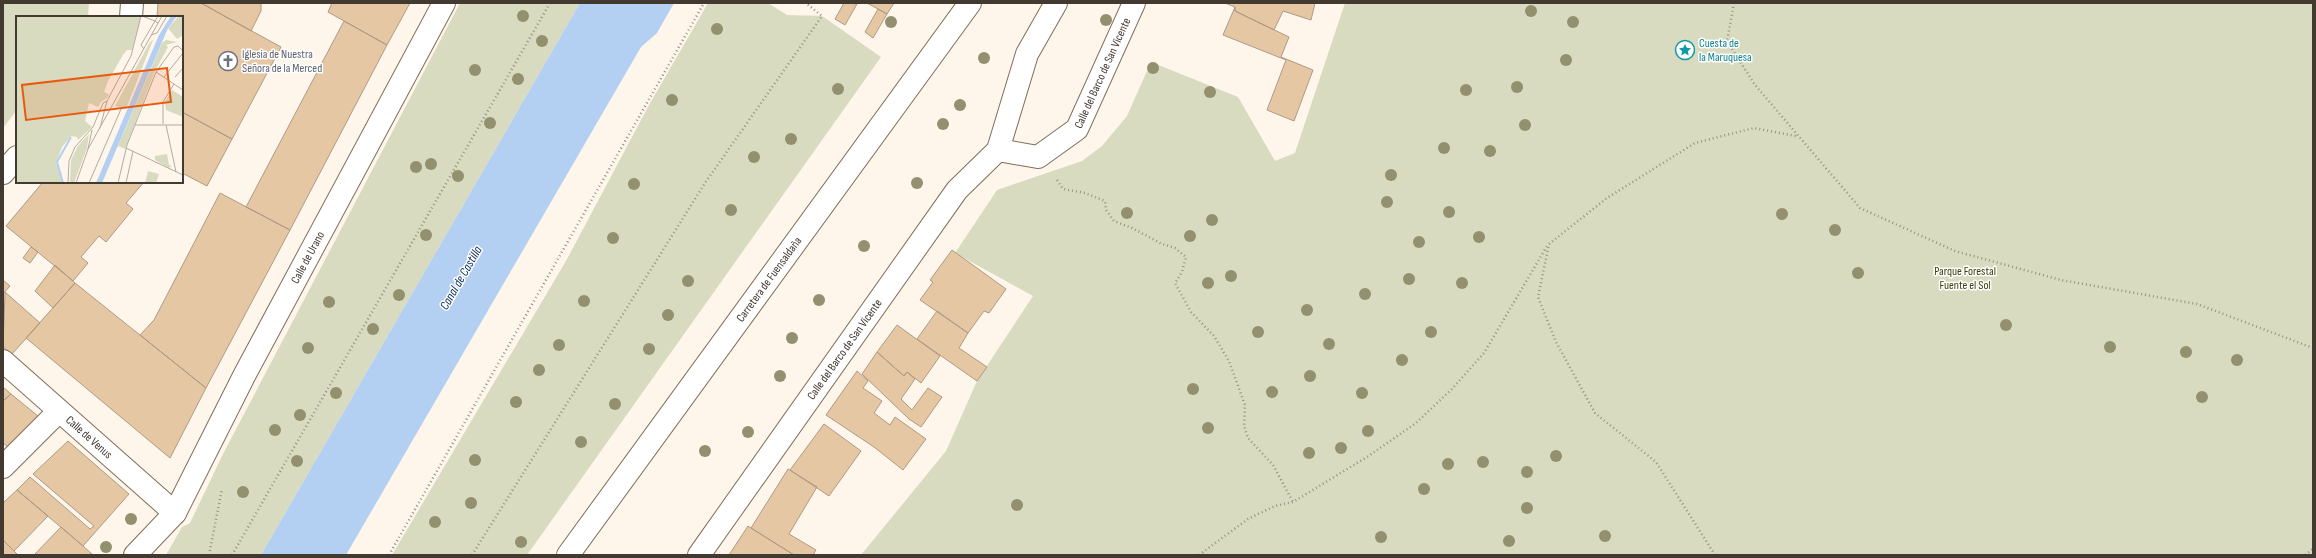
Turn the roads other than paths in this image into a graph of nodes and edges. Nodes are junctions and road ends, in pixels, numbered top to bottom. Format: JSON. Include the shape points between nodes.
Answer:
{"nodes":[{"id":1,"x":132,"y":3,"type":"edge"},
{"id":2,"x":444,"y":3,"type":"edge"},
{"id":3,"x":970,"y":3,"type":"edge"},
{"id":4,"x":1056,"y":3,"type":"edge"},
{"id":5,"x":1134,"y":3,"type":"edge"},
{"id":6,"x":131,"y":16,"type":"edge"},
{"id":7,"x":998,"y":150,"type":"junction"},
{"id":8,"x":16,"y":158,"type":"edge"},
{"id":9,"x":3,"y":173,"type":"edge"},
{"id":10,"x":3,"y":361,"type":"edge"},
{"id":11,"x":59,"y":411,"type":"junction"},
{"id":12,"x":3,"y":467,"type":"edge"},
{"id":13,"x":175,"y":513,"type":"junction"},
{"id":14,"x":135,"y":555,"type":"edge"},
{"id":15,"x":568,"y":555,"type":"edge"},
{"id":16,"x":699,"y":555,"type":"edge"}],
"edges":[{"from":1,"to":6,"type":"street"},
{"from":2,"to":13,"type":"street","name":"Calle de Urano","via":[[245,374]]},
{"from":3,"to":15,"type":"street","name":"Carretera de Fuensaldaña"},
{"from":4,"to":7,"type":"street","name":"Calle del Barco de San Vicente","via":[[1027,54]]},
{"from":5,"to":7,"type":"street","name":"Calle del Barco de San Vicente","via":[[1078,129],[1038,156]]},
{"from":7,"to":16,"type":"street","name":"Calle del Barco de San Vicente","via":[[957,190]]},
{"from":8,"to":9,"type":"street"},
{"from":10,"to":11,"type":"street","name":"Calle de Venus"},
{"from":11,"to":12,"type":"street"},
{"from":11,"to":13,"type":"street","name":"Calle de Venus"},
{"from":13,"to":14,"type":"street","name":"Calle de Urano"}]}
